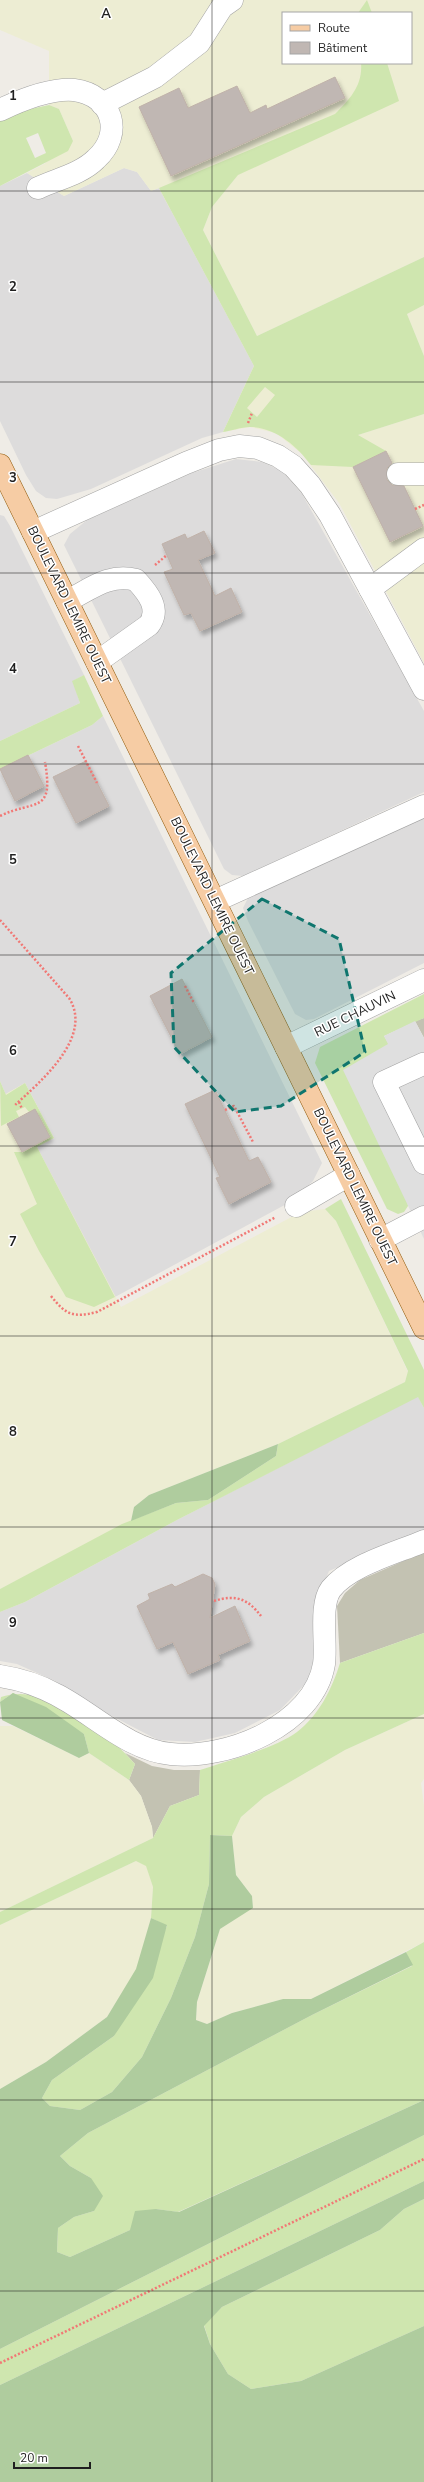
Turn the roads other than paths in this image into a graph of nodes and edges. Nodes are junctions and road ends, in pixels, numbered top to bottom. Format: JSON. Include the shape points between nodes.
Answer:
{"nodes":[{"id":1,"x":232,"y":0,"type":"edge"},
{"id":2,"x":2,"y":104,"type":"edge"},
{"id":3,"x":102,"y":104,"type":"junction"},
{"id":4,"x":38,"y":188,"type":"dead end"},
{"id":5,"x":0,"y":465,"type":"edge"},
{"id":6,"x":398,"y":474,"type":"dead end"},
{"id":7,"x":424,"y":474,"type":"edge"},
{"id":8,"x":6,"y":493,"type":"edge"},
{"id":9,"x":33,"y":532,"type":"junction"},
{"id":10,"x":424,"y":549,"type":"edge"},
{"id":11,"x":370,"y":589,"type":"junction"},
{"id":12,"x":67,"y":601,"type":"junction"},
{"id":13,"x":97,"y":662,"type":"junction"},
{"id":14,"x":424,"y":689,"type":"edge"},
{"id":15,"x":424,"y":806,"type":"edge"},
{"id":16,"x":215,"y":901,"type":"junction"},
{"id":17,"x":424,"y":980,"type":"edge"},
{"id":18,"x":286,"y":1047,"type":"junction"},
{"id":19,"x":424,"y":1065,"type":"edge"},
{"id":20,"x":424,"y":1163,"type":"edge"},
{"id":21,"x":349,"y":1175,"type":"junction"},
{"id":22,"x":296,"y":1206,"type":"road end"},
{"id":23,"x":424,"y":1217,"type":"edge"},
{"id":24,"x":380,"y":1240,"type":"junction"},
{"id":25,"x":424,"y":1328,"type":"edge"},
{"id":26,"x":424,"y":1541,"type":"edge"},
{"id":27,"x":0,"y":1676,"type":"edge"}],
"edges":[{"from":1,"to":3,"type":"street","via":[[222,7],[199,43],[155,77]]},
{"from":2,"to":3,"type":"street","via":[[74,90],[87,94]]},
{"from":3,"to":4,"type":"street","via":[[109,110],[112,122],[111,136],[106,147],[83,169]]},
{"from":5,"to":8,"type":"main road","name":"BOULEVARD LEMIRE OUEST"},
{"from":6,"to":7,"type":"street"},
{"from":8,"to":9,"type":"main road","name":"BOULEVARD LEMIRE OUEST"},
{"from":9,"to":11,"type":"street","via":[[199,458],[239,446],[258,448],[278,456],[293,466],[310,485],[330,515]]},
{"from":9,"to":12,"type":"main road","name":"BOULEVARD LEMIRE OUEST"},
{"from":10,"to":11,"type":"street"},
{"from":11,"to":14,"type":"street"},
{"from":12,"to":13,"type":"main road","name":"BOULEVARD LEMIRE OUEST"},
{"from":12,"to":13,"type":"street","via":[[111,578],[124,577],[136,580],[155,607],[154,618],[149,625]]},
{"from":13,"to":16,"type":"main road","name":"BOULEVARD LEMIRE OUEST"},
{"from":15,"to":16,"type":"street"},
{"from":16,"to":18,"type":"main road","name":"BOULEVARD LEMIRE OUEST"},
{"from":17,"to":18,"type":"street","name":"RUE CHAUVIN"},
{"from":18,"to":21,"type":"main road","name":"BOULEVARD LEMIRE OUEST"},
{"from":19,"to":20,"type":"street","via":[[384,1082]]},
{"from":21,"to":22,"type":"street"},
{"from":21,"to":24,"type":"main road","name":"BOULEVARD LEMIRE OUEST"},
{"from":23,"to":24,"type":"street"},
{"from":24,"to":25,"type":"main road","name":"BOULEVARD LEMIRE OUEST"},
{"from":26,"to":27,"type":"street","via":[[356,1570],[330,1591],[325,1610],[324,1664],[319,1683],[307,1704],[259,1738],[194,1755],[170,1754],[145,1748],[41,1687]]}]}
